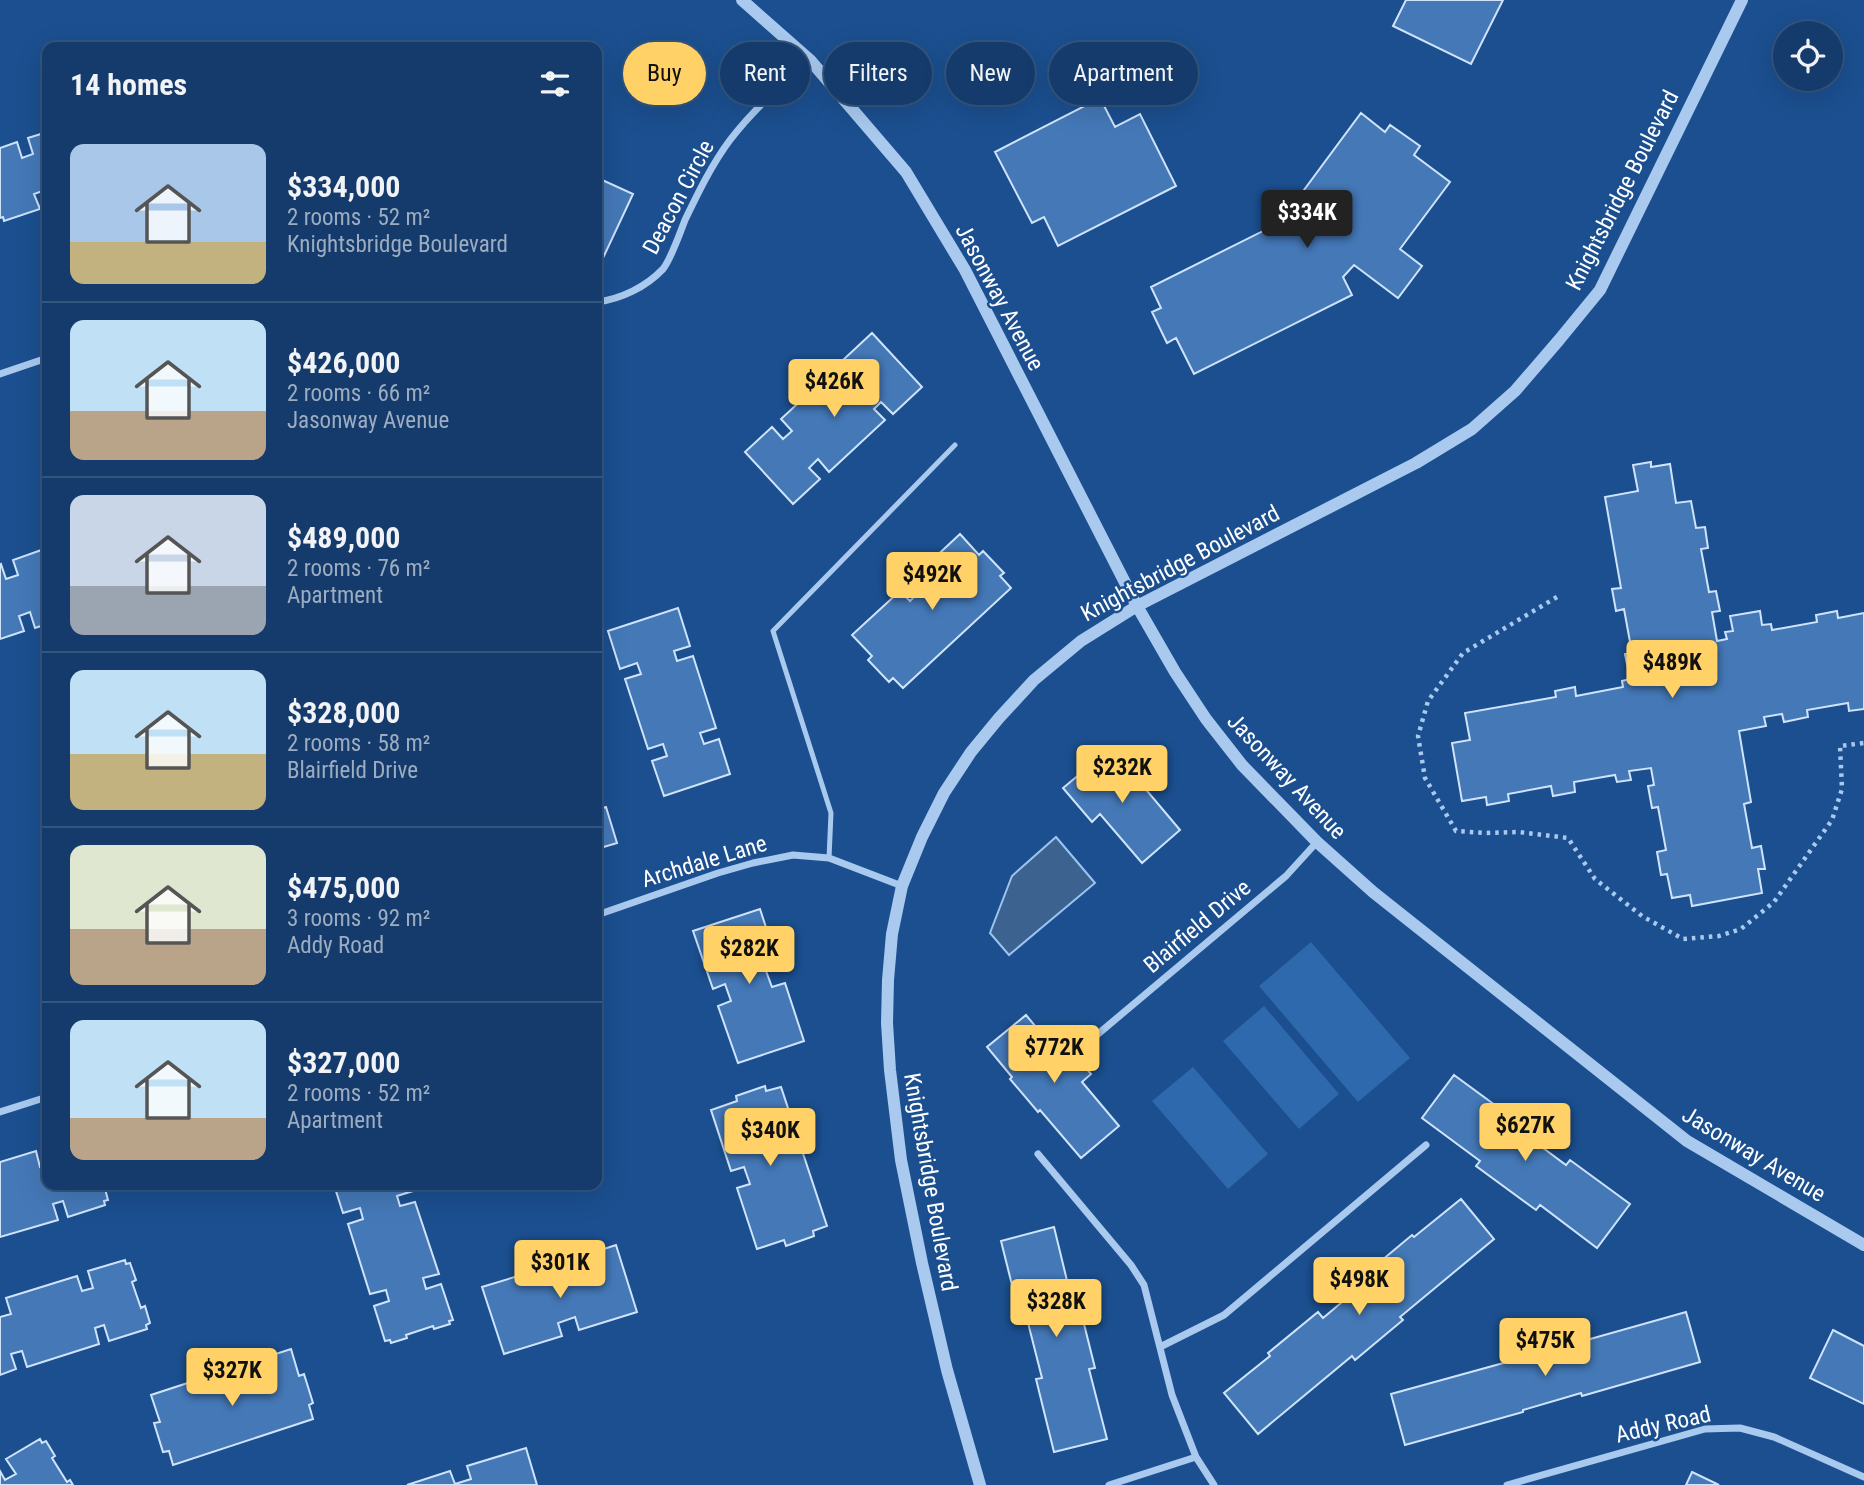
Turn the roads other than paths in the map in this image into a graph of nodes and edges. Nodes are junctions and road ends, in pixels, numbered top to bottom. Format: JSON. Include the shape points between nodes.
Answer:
{"nodes":[{"id":1,"x":742,"y":0,"type":"edge"},
{"id":2,"x":1742,"y":0,"type":"edge"},
{"id":3,"x":790,"y":42,"type":"edge"},
{"id":4,"x":810,"y":60,"type":"edge"},
{"id":5,"x":760,"y":105,"type":"edge"},
{"id":6,"x":602,"y":302,"type":"edge"},
{"id":7,"x":42,"y":360,"type":"edge"},
{"id":8,"x":0,"y":374,"type":"edge"},
{"id":9,"x":955,"y":445,"type":"dead end"},
{"id":10,"x":1137,"y":606,"type":"junction"},
{"id":11,"x":1317,"y":842,"type":"junction"},
{"id":12,"x":829,"y":858,"type":"junction"},
{"id":13,"x":902,"y":886,"type":"junction"},
{"id":14,"x":602,"y":913,"type":"edge"},
{"id":15,"x":1098,"y":1034,"type":"dead end"},
{"id":16,"x":42,"y":1099,"type":"edge"},
{"id":17,"x":0,"y":1112,"type":"edge"},
{"id":18,"x":1426,"y":1144,"type":"dead end"},
{"id":19,"x":1038,"y":1154,"type":"dead end"},
{"id":20,"x":1864,"y":1245,"type":"edge"},
{"id":21,"x":1160,"y":1347,"type":"junction"},
{"id":22,"x":1196,"y":1457,"type":"junction"},
{"id":23,"x":1864,"y":1477,"type":"edge"},
{"id":24,"x":980,"y":1485,"type":"edge"},
{"id":25,"x":1110,"y":1485,"type":"edge"},
{"id":26,"x":1214,"y":1485,"type":"edge"},
{"id":27,"x":1507,"y":1485,"type":"edge"}],
"edges":[{"from":1,"to":3,"type":"street","name":"Jasonway Avenue"},
{"from":2,"to":10,"type":"street","name":"Knightsbridge Boulevard","via":[[1600,290],[1515,391],[1472,429],[1416,463]]},
{"from":4,"to":10,"type":"street","name":"Jasonway Avenue","via":[[906,172],[965,271]]},
{"from":5,"to":6,"type":"street","name":"Deacon Circle","via":[[729,141],[696,197],[664,267],[630,293]]},
{"from":7,"to":8,"type":"street"},
{"from":9,"to":12,"type":"lane","via":[[773,631],[831,813]]},
{"from":10,"to":11,"type":"street","name":"Jasonway Avenue","via":[[1206,719],[1242,765]]},
{"from":10,"to":13,"type":"street","name":"Knightsbridge Boulevard","via":[[1081,641],[1034,680],[999,718],[944,793]]},
{"from":11,"to":15,"type":"street","name":"Blairfield Drive","via":[[1286,876]]},
{"from":11,"to":20,"type":"street","name":"Jasonway Avenue","via":[[1373,892],[1687,1141]]},
{"from":12,"to":13,"type":"street","name":"Archdale Lane"},
{"from":12,"to":14,"type":"street","name":"Archdale Lane","via":[[793,855],[753,863]]},
{"from":13,"to":24,"type":"street","name":"Knightsbridge Boulevard","via":[[892,934],[887,1023],[900,1147],[934,1317]]},
{"from":16,"to":17,"type":"street"},
{"from":18,"to":21,"type":"street","via":[[1224,1315]]},
{"from":19,"to":21,"type":"street","via":[[1144,1285]]},
{"from":21,"to":22,"type":"street","via":[[1172,1395]]},
{"from":22,"to":25,"type":"street"},
{"from":22,"to":26,"type":"street"},
{"from":23,"to":27,"type":"street","name":"Addy Road","via":[[1774,1437],[1740,1428],[1705,1430]]}]}
